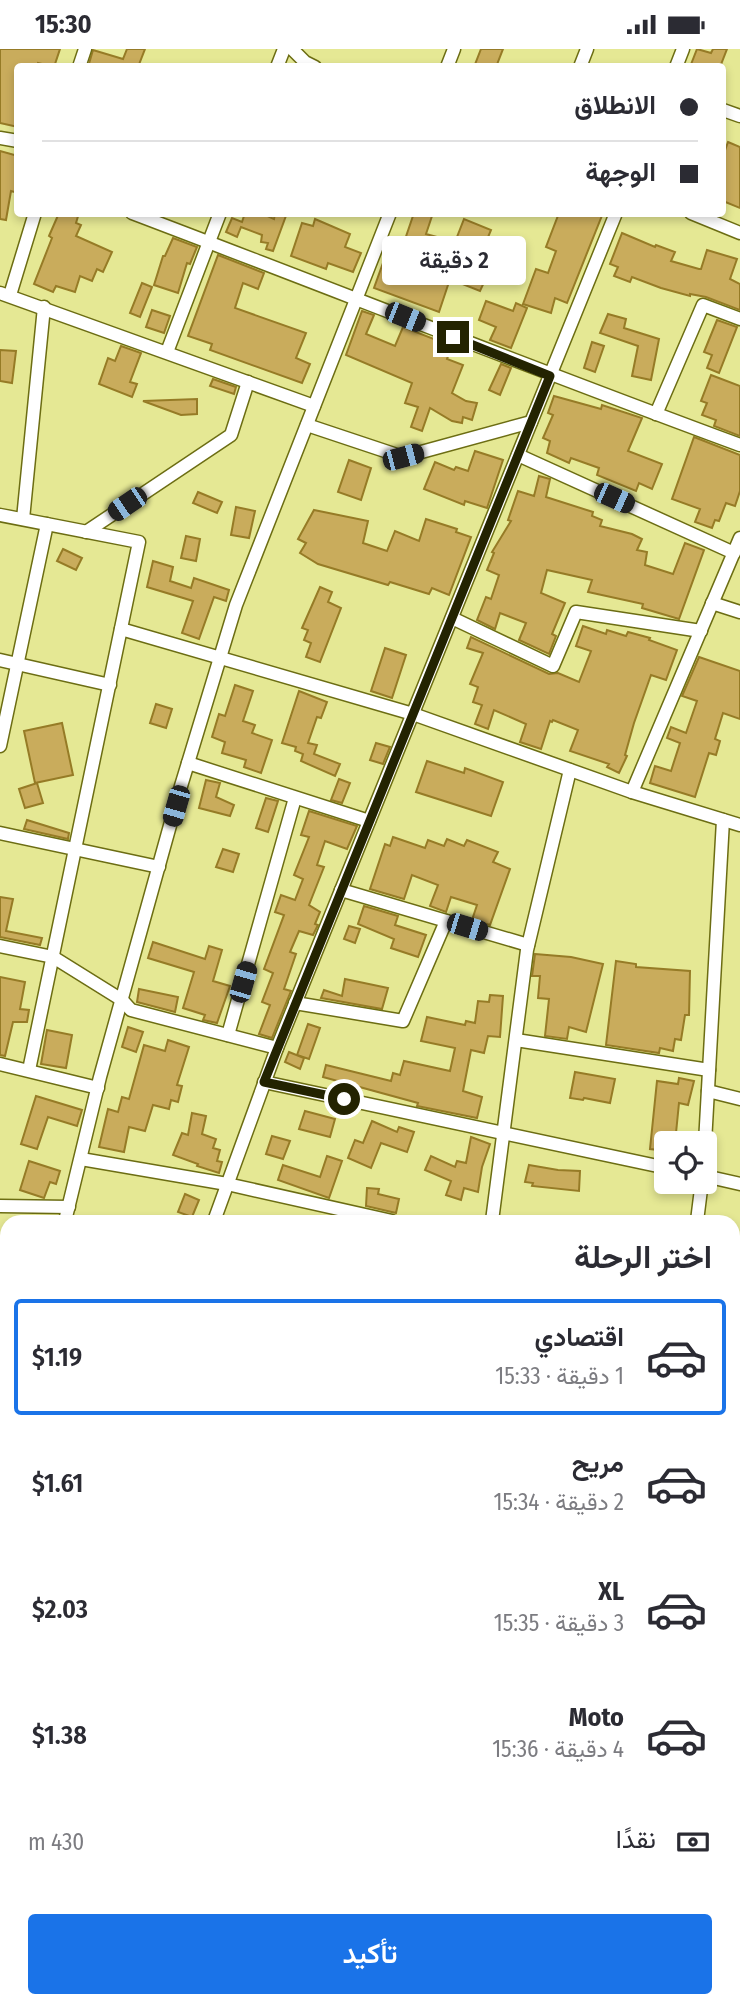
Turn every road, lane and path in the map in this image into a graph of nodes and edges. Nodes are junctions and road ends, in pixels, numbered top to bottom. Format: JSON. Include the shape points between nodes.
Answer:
{"nodes":[{"id":1,"x":292,"y":49,"type":"edge"},
{"id":2,"x":307,"y":63,"type":"edge"},
{"id":3,"x":34,"y":217,"type":"edge"},
{"id":4,"x":142,"y":217,"type":"edge"},
{"id":5,"x":219,"y":217,"type":"edge"},
{"id":6,"x":388,"y":217,"type":"edge"},
{"id":7,"x":614,"y":217,"type":"edge"},
{"id":8,"x":701,"y":217,"type":"edge"},
{"id":9,"x":740,"y":233,"type":"edge"},
{"id":10,"x":209,"y":243,"type":"junction"},
{"id":11,"x":5,"y":294,"type":"edge"},
{"id":12,"x":357,"y":298,"type":"junction"},
{"id":13,"x":44,"y":307,"type":"junction"},
{"id":14,"x":740,"y":319,"type":"edge"},
{"id":15,"x":167,"y":352,"type":"junction"},
{"id":16,"x":550,"y":376,"type":"junction"},
{"id":17,"x":248,"y":382,"type":"junction"},
{"id":18,"x":314,"y":406,"type":"junction"},
{"id":19,"x":656,"y":414,"type":"junction"},
{"id":20,"x":531,"y":422,"type":"junction"},
{"id":21,"x":307,"y":425,"type":"junction"},
{"id":22,"x":740,"y":445,"type":"edge"},
{"id":23,"x":518,"y":454,"type":"junction"},
{"id":24,"x":0,"y":515,"type":"edge"},
{"id":25,"x":23,"y":519,"type":"junction"},
{"id":26,"x":47,"y":524,"type":"junction"},
{"id":27,"x":86,"y":532,"type":"junction"},
{"id":28,"x":740,"y":538,"type":"edge"},
{"id":29,"x":734,"y":553,"type":"junction"},
{"id":30,"x":712,"y":603,"type":"junction"},
{"id":31,"x":740,"y":612,"type":"edge"},
{"id":32,"x":452,"y":618,"type":"junction"},
{"id":33,"x":121,"y":629,"type":"junction"},
{"id":34,"x":701,"y":631,"type":"junction"},
{"id":35,"x":220,"y":656,"type":"junction"},
{"id":36,"x":0,"y":660,"type":"edge"},
{"id":37,"x":18,"y":664,"type":"junction"},
{"id":38,"x":110,"y":685,"type":"junction"},
{"id":39,"x":413,"y":714,"type":"junction"},
{"id":40,"x":0,"y":744,"type":"edge"},
{"id":41,"x":188,"y":763,"type":"junction"},
{"id":42,"x":570,"y":770,"type":"junction"},
{"id":43,"x":632,"y":792,"type":"junction"},
{"id":44,"x":295,"y":797,"type":"junction"},
{"id":45,"x":723,"y":820,"type":"junction"},
{"id":46,"x":369,"y":821,"type":"junction"},
{"id":47,"x":740,"y":825,"type":"edge"},
{"id":48,"x":0,"y":833,"type":"edge"},
{"id":49,"x":76,"y":849,"type":"junction"},
{"id":50,"x":159,"y":867,"type":"junction"},
{"id":51,"x":341,"y":890,"type":"junction"},
{"id":52,"x":446,"y":921,"type":"junction"},
{"id":53,"x":528,"y":945,"type":"junction"},
{"id":54,"x":0,"y":946,"type":"edge"},
{"id":55,"x":53,"y":957,"type":"junction"},
{"id":56,"x":122,"y":1000,"type":"junction"},
{"id":57,"x":295,"y":1003,"type":"junction"},
{"id":58,"x":228,"y":1035,"type":"junction"},
{"id":59,"x":516,"y":1040,"type":"junction"},
{"id":60,"x":277,"y":1048,"type":"junction"},
{"id":61,"x":0,"y":1064,"type":"edge"},
{"id":62,"x":29,"y":1070,"type":"junction"},
{"id":63,"x":709,"y":1070,"type":"junction"},
{"id":64,"x":264,"y":1082,"type":"junction"},
{"id":65,"x":98,"y":1088,"type":"junction"},
{"id":66,"x":708,"y":1091,"type":"junction"},
{"id":67,"x":740,"y":1099,"type":"edge"},
{"id":68,"x":706,"y":1131,"type":"edge"},
{"id":69,"x":503,"y":1133,"type":"junction"},
{"id":70,"x":80,"y":1159,"type":"junction"},
{"id":71,"x":654,"y":1165,"type":"edge"},
{"id":72,"x":717,"y":1179,"type":"edge"},
{"id":73,"x":227,"y":1184,"type":"junction"},
{"id":74,"x":740,"y":1184,"type":"edge"},
{"id":75,"x":700,"y":1194,"type":"edge"},
{"id":76,"x":0,"y":1206,"type":"edge"},
{"id":77,"x":69,"y":1207,"type":"junction"},
{"id":78,"x":67,"y":1215,"type":"edge"},
{"id":79,"x":216,"y":1215,"type":"edge"},
{"id":80,"x":365,"y":1215,"type":"edge"},
{"id":81,"x":493,"y":1215,"type":"edge"},
{"id":82,"x":698,"y":1215,"type":"edge"}],
"edges":[{"from":1,"to":2,"type":"street"},
{"from":3,"to":11,"type":"street"},
{"from":4,"to":10,"type":"street"},
{"from":5,"to":10,"type":"street"},
{"from":6,"to":12,"type":"street"},
{"from":7,"to":16,"type":"street"},
{"from":8,"to":9,"type":"street"},
{"from":10,"to":12,"type":"street"},
{"from":10,"to":15,"type":"street"},
{"from":11,"to":13,"type":"street"},
{"from":12,"to":16,"type":"street"},
{"from":12,"to":18,"type":"street"},
{"from":13,"to":15,"type":"street"},
{"from":13,"to":25,"type":"street"},
{"from":14,"to":19,"type":"street","via":[[703,305]]},
{"from":15,"to":17,"type":"street"},
{"from":16,"to":19,"type":"street"},
{"from":16,"to":20,"type":"street"},
{"from":17,"to":18,"type":"street"},
{"from":17,"to":27,"type":"street","via":[[231,435]]},
{"from":18,"to":21,"type":"street"},
{"from":19,"to":22,"type":"street"},
{"from":20,"to":21,"type":"street","via":[[403,457]]},
{"from":20,"to":23,"type":"street"},
{"from":21,"to":35,"type":"street"},
{"from":23,"to":29,"type":"street"},
{"from":23,"to":32,"type":"street"},
{"from":24,"to":25,"type":"street"},
{"from":25,"to":26,"type":"street"},
{"from":26,"to":27,"type":"street"},
{"from":26,"to":37,"type":"street"},
{"from":27,"to":33,"type":"street","via":[[139,542]]},
{"from":28,"to":29,"type":"street"},
{"from":29,"to":30,"type":"street"},
{"from":30,"to":31,"type":"street"},
{"from":30,"to":34,"type":"street"},
{"from":32,"to":34,"type":"street","via":[[553,666],[576,612]]},
{"from":32,"to":39,"type":"street"},
{"from":33,"to":35,"type":"street"},
{"from":33,"to":38,"type":"street"},
{"from":34,"to":43,"type":"street"},
{"from":35,"to":39,"type":"street"},
{"from":35,"to":41,"type":"street"},
{"from":36,"to":37,"type":"street"},
{"from":37,"to":38,"type":"street"},
{"from":37,"to":40,"type":"street"},
{"from":38,"to":49,"type":"street"},
{"from":39,"to":42,"type":"street"},
{"from":39,"to":46,"type":"street"},
{"from":41,"to":44,"type":"street"},
{"from":41,"to":50,"type":"street"},
{"from":42,"to":43,"type":"street"},
{"from":42,"to":53,"type":"street"},
{"from":43,"to":45,"type":"street"},
{"from":44,"to":46,"type":"street"},
{"from":44,"to":58,"type":"street"},
{"from":45,"to":47,"type":"street"},
{"from":45,"to":63,"type":"street"},
{"from":46,"to":51,"type":"street"},
{"from":48,"to":49,"type":"street"},
{"from":49,"to":50,"type":"street"},
{"from":49,"to":55,"type":"street"},
{"from":50,"to":56,"type":"street"},
{"from":51,"to":52,"type":"street"},
{"from":51,"to":57,"type":"street"},
{"from":52,"to":53,"type":"street"},
{"from":52,"to":57,"type":"street","via":[[403,1021]]},
{"from":53,"to":59,"type":"street"},
{"from":54,"to":55,"type":"street"},
{"from":55,"to":56,"type":"street"},
{"from":55,"to":62,"type":"street"},
{"from":56,"to":58,"type":"street","via":[[131,1010]]},
{"from":56,"to":65,"type":"street"},
{"from":57,"to":60,"type":"street"},
{"from":58,"to":60,"type":"street"},
{"from":59,"to":63,"type":"street"},
{"from":59,"to":69,"type":"street"},
{"from":60,"to":64,"type":"street"},
{"from":61,"to":62,"type":"street"},
{"from":62,"to":65,"type":"street"},
{"from":63,"to":66,"type":"street"},
{"from":64,"to":69,"type":"street"},
{"from":64,"to":73,"type":"street"},
{"from":65,"to":70,"type":"street"},
{"from":66,"to":67,"type":"street"},
{"from":66,"to":68,"type":"street"},
{"from":69,"to":71,"type":"street"},
{"from":69,"to":81,"type":"street"},
{"from":70,"to":73,"type":"street"},
{"from":70,"to":77,"type":"street"},
{"from":72,"to":74,"type":"street"},
{"from":73,"to":79,"type":"street"},
{"from":73,"to":80,"type":"street"},
{"from":75,"to":82,"type":"street"},
{"from":76,"to":77,"type":"street"},
{"from":77,"to":78,"type":"street"}]}
